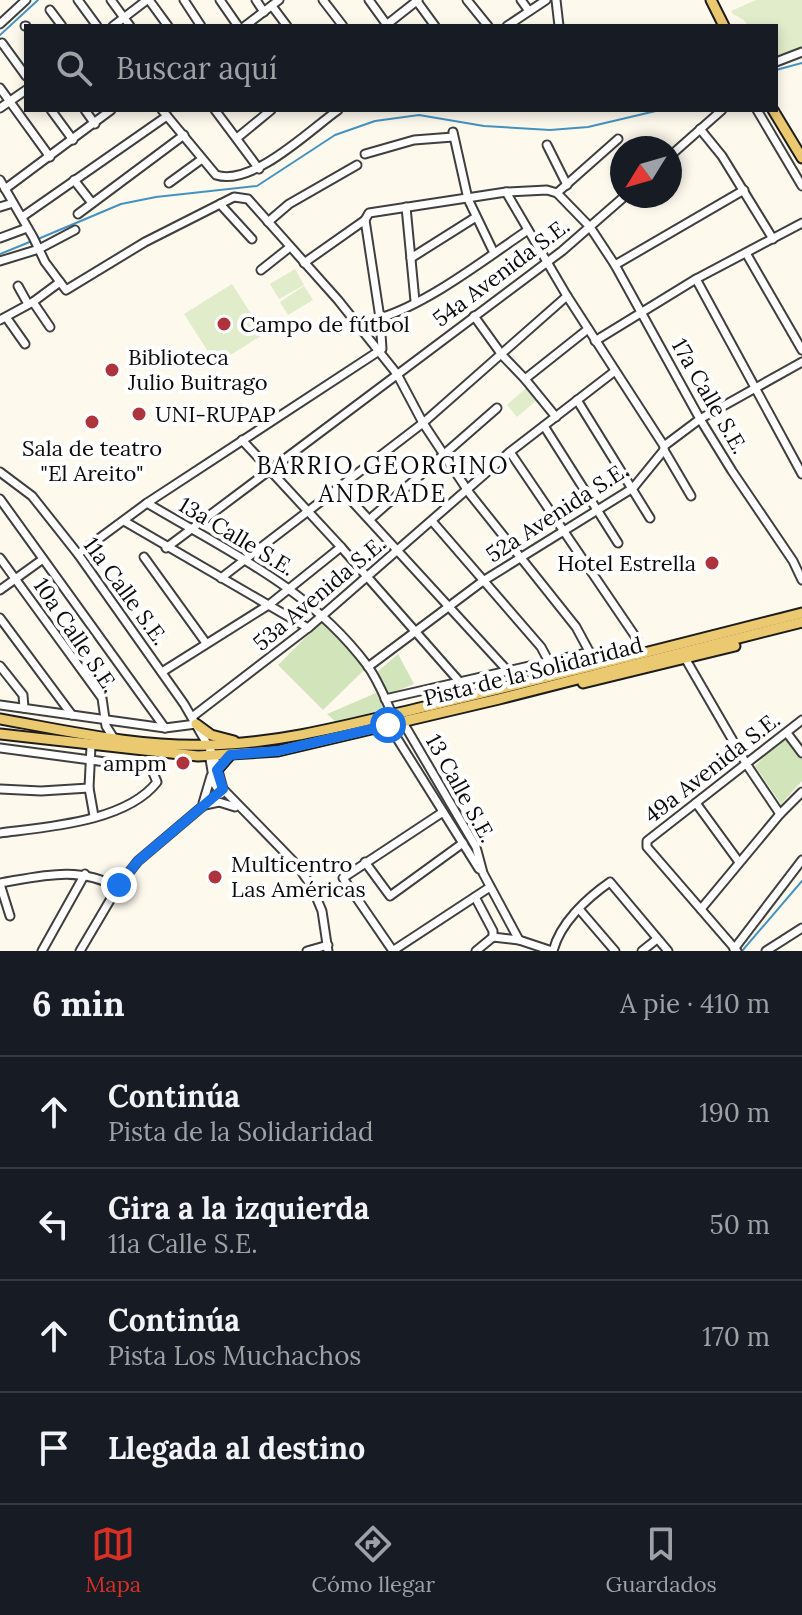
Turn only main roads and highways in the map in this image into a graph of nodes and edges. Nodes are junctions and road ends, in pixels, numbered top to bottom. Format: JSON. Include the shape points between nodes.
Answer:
{"nodes":[{"id":1,"x":711,"y":0,"type":"edge"},
{"id":2,"x":723,"y":24,"type":"edge"},
{"id":3,"x":774,"y":112,"type":"edge"},
{"id":4,"x":802,"y":158,"type":"edge"},
{"id":5,"x":802,"y":606,"type":"edge"},
{"id":6,"x":802,"y":613,"type":"edge"},
{"id":7,"x":787,"y":621,"type":"junction"},
{"id":8,"x":802,"y":622,"type":"edge"},
{"id":9,"x":802,"y":628,"type":"edge"},
{"id":10,"x":613,"y":660,"type":"junction"},
{"id":11,"x":563,"y":683,"type":"junction"},
{"id":12,"x":0,"y":719,"type":"edge"},
{"id":13,"x":194,"y":721,"type":"road end"},
{"id":14,"x":0,"y":734,"type":"edge"},
{"id":15,"x":245,"y":743,"type":"junction"},
{"id":16,"x":210,"y":752,"type":"junction"},
{"id":17,"x":230,"y":755,"type":"junction"},
{"id":18,"x":198,"y":756,"type":"junction"}],
"edges":[{"from":1,"to":2,"type":"main road"},
{"from":3,"to":4,"type":"main road"},
{"from":5,"to":10,"type":"main road","name":"Pista de la Solidaridad"},
{"from":6,"to":7,"type":"main road"},
{"from":7,"to":8,"type":"main road"},
{"from":7,"to":10,"type":"main road","name":"Pista de la Solidaridad"},
{"from":7,"to":11,"type":"main road","name":"Pista de la Solidaridad"},
{"from":9,"to":11,"type":"main road","name":"Pista de la Solidaridad","via":[[590,682]]},
{"from":10,"to":15,"type":"main road","name":"Pista de la Solidaridad","via":[[277,740]]},
{"from":11,"to":17,"type":"main road","name":"Pista de la Solidaridad","via":[[278,751]]},
{"from":12,"to":16,"type":"main road","name":"Pista de la Solidaridad"},
{"from":13,"to":15,"type":"main road","via":[[211,735]]},
{"from":14,"to":18,"type":"main road","name":"Pista de la Solidaridad"},
{"from":15,"to":16,"type":"main road","name":"Pista de la Solidaridad"},
{"from":16,"to":17,"type":"main road","name":"Pista de la Solidaridad"},
{"from":16,"to":18,"type":"main road","name":"Pista de la Solidaridad"},
{"from":17,"to":18,"type":"main road","via":[[213,770]]}]}
